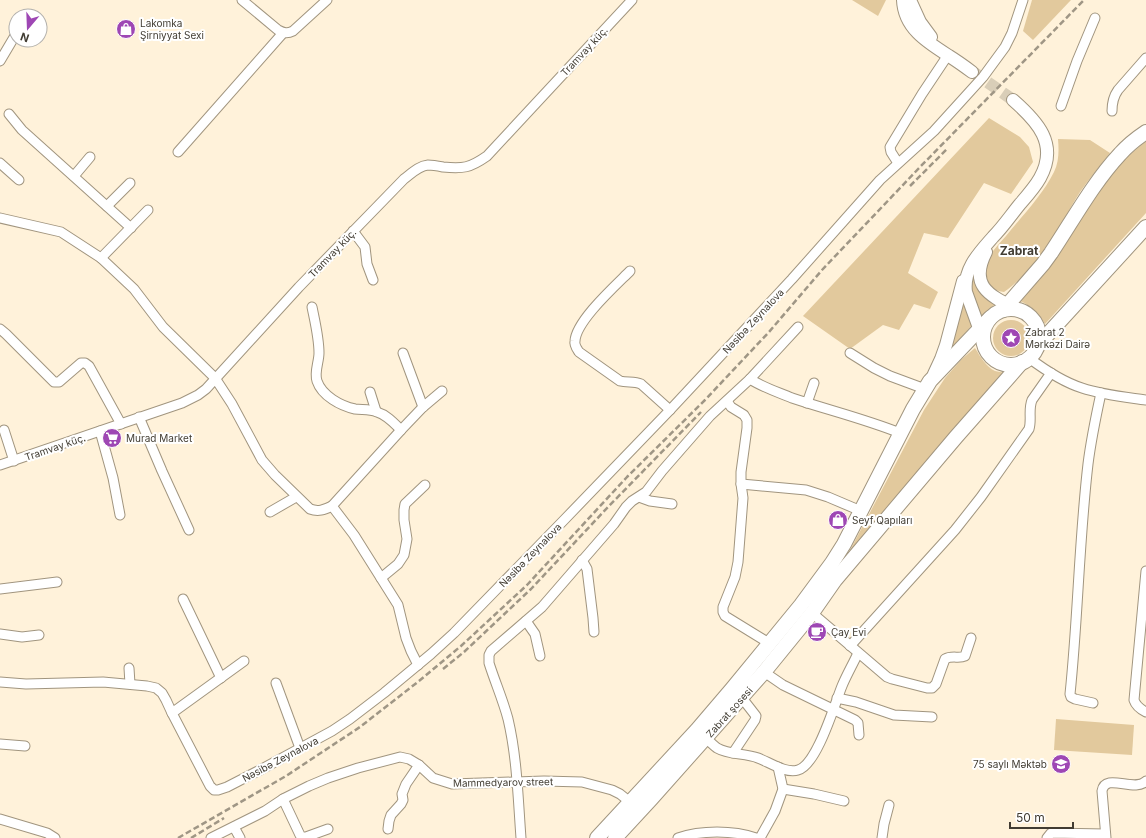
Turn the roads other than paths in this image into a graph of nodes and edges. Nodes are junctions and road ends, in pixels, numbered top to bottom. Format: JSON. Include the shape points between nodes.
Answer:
{"nodes":[{"id":1,"x":242,"y":0,"type":"edge"},
{"id":2,"x":327,"y":0,"type":"edge"},
{"id":3,"x":632,"y":0,"type":"edge"},
{"id":4,"x":903,"y":0,"type":"edge"},
{"id":5,"x":910,"y":0,"type":"edge"},
{"id":6,"x":1023,"y":0,"type":"edge"},
{"id":7,"x":1095,"y":18,"type":"dead end"},
{"id":8,"x":283,"y":33,"type":"junction"},
{"id":9,"x":8,"y":47,"type":"edge"},
{"id":10,"x":948,"y":55,"type":"junction"},
{"id":11,"x":1146,"y":58,"type":"edge"},
{"id":12,"x":0,"y":60,"type":"edge"},
{"id":13,"x":972,"y":72,"type":"tunnel mouth"},
{"id":14,"x":1013,"y":100,"type":"tunnel mouth"},
{"id":15,"x":1062,"y":106,"type":"dead end"},
{"id":16,"x":1112,"y":111,"type":"dead end"},
{"id":17,"x":9,"y":114,"type":"dead end"},
{"id":18,"x":1146,"y":132,"type":"edge"},
{"id":19,"x":178,"y":152,"type":"dead end"},
{"id":20,"x":90,"y":158,"type":"dead end"},
{"id":21,"x":0,"y":163,"type":"edge"},
{"id":22,"x":898,"y":163,"type":"junction"},
{"id":23,"x":74,"y":176,"type":"junction"},
{"id":24,"x":20,"y":180,"type":"dead end"},
{"id":25,"x":130,"y":183,"type":"dead end"},
{"id":26,"x":107,"y":206,"type":"junction"},
{"id":27,"x":148,"y":210,"type":"dead end"},
{"id":28,"x":0,"y":218,"type":"edge"},
{"id":29,"x":1146,"y":227,"type":"edge"},
{"id":30,"x":131,"y":228,"type":"junction"},
{"id":31,"x":354,"y":231,"type":"junction"},
{"id":32,"x":996,"y":234,"type":"junction"},
{"id":33,"x":102,"y":258,"type":"junction"},
{"id":34,"x":630,"y":271,"type":"dead end"},
{"id":35,"x":966,"y":275,"type":"junction"},
{"id":36,"x":374,"y":280,"type":"dead end"},
{"id":37,"x":312,"y":307,"type":"dead end"},
{"id":38,"x":1009,"y":308,"type":"junction"},
{"id":39,"x":798,"y":326,"type":"dead end"},
{"id":40,"x":0,"y":329,"type":"edge"},
{"id":41,"x":981,"y":334,"type":"junction"},
{"id":42,"x":1037,"y":346,"type":"junction"},
{"id":43,"x":403,"y":353,"type":"dead end"},
{"id":44,"x":850,"y":353,"type":"dead end"},
{"id":45,"x":1025,"y":360,"type":"junction"},
{"id":46,"x":1051,"y":373,"type":"junction"},
{"id":47,"x":215,"y":378,"type":"junction"},
{"id":48,"x":750,"y":379,"type":"junction"},
{"id":49,"x":814,"y":383,"type":"dead end"},
{"id":50,"x":928,"y":385,"type":"junction"},
{"id":51,"x":442,"y":391,"type":"dead end"},
{"id":52,"x":370,"y":392,"type":"dead end"},
{"id":53,"x":1101,"y":393,"type":"junction"},
{"id":54,"x":1146,"y":400,"type":"edge"},
{"id":55,"x":727,"y":401,"type":"junction"},
{"id":56,"x":807,"y":403,"type":"junction"},
{"id":57,"x":423,"y":407,"type":"junction"},
{"id":58,"x":670,"y":410,"type":"junction"},
{"id":59,"x":376,"y":411,"type":"junction"},
{"id":60,"x":139,"y":417,"type":"junction"},
{"id":61,"x":121,"y":424,"type":"junction"},
{"id":62,"x":4,"y":430,"type":"dead end"},
{"id":63,"x":401,"y":430,"type":"junction"},
{"id":64,"x":100,"y":431,"type":"junction"},
{"id":65,"x":900,"y":433,"type":"junction"},
{"id":66,"x":14,"y":461,"type":"junction"},
{"id":67,"x":0,"y":465,"type":"edge"},
{"id":68,"x":741,"y":484,"type":"junction"},
{"id":69,"x":424,"y":485,"type":"dead end"},
{"id":70,"x":296,"y":497,"type":"junction"},
{"id":71,"x":639,"y":497,"type":"junction"},
{"id":72,"x":672,"y":504,"type":"dead end"},
{"id":73,"x":332,"y":506,"type":"junction"},
{"id":74,"x":861,"y":511,"type":"junction"},
{"id":75,"x":270,"y":512,"type":"dead end"},
{"id":76,"x":120,"y":515,"type":"dead end"},
{"id":77,"x":189,"y":530,"type":"dead end"},
{"id":78,"x":582,"y":560,"type":"junction"},
{"id":79,"x":1146,"y":570,"type":"edge"},
{"id":80,"x":381,"y":578,"type":"junction"},
{"id":81,"x":57,"y":582,"type":"dead end"},
{"id":82,"x":0,"y":589,"type":"edge"},
{"id":83,"x":183,"y":600,"type":"dead end"},
{"id":84,"x":806,"y":609,"type":"junction"},
{"id":85,"x":526,"y":621,"type":"junction"},
{"id":86,"x":594,"y":632,"type":"dead end"},
{"id":87,"x":0,"y":634,"type":"edge"},
{"id":88,"x":39,"y":635,"type":"dead end"},
{"id":89,"x":971,"y":638,"type":"dead end"},
{"id":90,"x":769,"y":643,"type":"junction"},
{"id":91,"x":850,"y":646,"type":"junction"},
{"id":92,"x":858,"y":653,"type":"junction"},
{"id":93,"x":540,"y":656,"type":"dead end"},
{"id":94,"x":244,"y":661,"type":"dead end"},
{"id":95,"x":418,"y":665,"type":"junction"},
{"id":96,"x":129,"y":668,"type":"dead end"},
{"id":97,"x":764,"y":672,"type":"junction"},
{"id":98,"x":221,"y":678,"type":"junction"},
{"id":99,"x":0,"y":682,"type":"edge"},
{"id":100,"x":276,"y":683,"type":"dead end"},
{"id":101,"x":130,"y":684,"type":"junction"},
{"id":102,"x":742,"y":698,"type":"junction"},
{"id":103,"x":837,"y":698,"type":"junction"},
{"id":104,"x":1093,"y":703,"type":"dead end"},
{"id":105,"x":834,"y":710,"type":"junction"},
{"id":106,"x":1146,"y":712,"type":"edge"},
{"id":107,"x":172,"y":713,"type":"junction"},
{"id":108,"x":932,"y":717,"type":"dead end"},
{"id":109,"x":859,"y":735,"type":"dead end"},
{"id":110,"x":706,"y":738,"type":"junction"},
{"id":111,"x":0,"y":744,"type":"edge"},
{"id":112,"x":25,"y":746,"type":"dead end"},
{"id":113,"x":300,"y":748,"type":"junction"},
{"id":114,"x":734,"y":753,"type":"junction"},
{"id":115,"x":419,"y":765,"type":"junction"},
{"id":116,"x":778,"y":767,"type":"junction"},
{"id":117,"x":516,"y":781,"type":"junction"},
{"id":118,"x":1146,"y":781,"type":"edge"},
{"id":119,"x":783,"y":789,"type":"junction"},
{"id":120,"x":284,"y":799,"type":"junction"},
{"id":121,"x":844,"y":801,"type":"dead end"},
{"id":122,"x":630,"y":802,"type":"junction"},
{"id":123,"x":889,"y":805,"type":"dead end"},
{"id":124,"x":0,"y":819,"type":"edge"},
{"id":125,"x":234,"y":827,"type":"junction"},
{"id":126,"x":328,"y":829,"type":"dead end"},
{"id":127,"x":388,"y":829,"type":"dead end"},
{"id":128,"x":728,"y":835,"type":"edge"},
{"id":129,"x":1105,"y":836,"type":"edge"},
{"id":130,"x":599,"y":837,"type":"edge"},
{"id":131,"x":682,"y":837,"type":"edge"},
{"id":132,"x":55,"y":838,"type":"edge"},
{"id":133,"x":211,"y":838,"type":"edge"},
{"id":134,"x":240,"y":838,"type":"edge"},
{"id":135,"x":521,"y":838,"type":"edge"},
{"id":136,"x":615,"y":838,"type":"edge"},
{"id":137,"x":756,"y":838,"type":"edge"},
{"id":138,"x":760,"y":838,"type":"edge"},
{"id":139,"x":882,"y":838,"type":"edge"},
{"id":140,"x":1047,"y":838,"type":"edge"}],
"edges":[{"from":1,"to":8,"type":"street"},
{"from":2,"to":8,"type":"street","via":[[293,31]]},
{"from":3,"to":31,"type":"street","name":"Tramvay küç.","via":[[487,156],[467,167],[428,165],[416,169]]},
{"from":4,"to":10,"type":"street","via":[[907,17],[916,31],[932,46]]},
{"from":5,"to":10,"type":"street","via":[[927,33]]},
{"from":6,"to":22,"type":"street","name":"Nəsibə Zeynalova","via":[[1012,33],[983,77],[934,131]]},
{"from":7,"to":15,"type":"street"},
{"from":8,"to":19,"type":"street"},
{"from":9,"to":12,"type":"street"},
{"from":10,"to":13,"type":"street"},
{"from":10,"to":22,"type":"street","via":[[890,147]]},
{"from":11,"to":16,"type":"street","via":[[1118,90],[1112,103]]},
{"from":14,"to":32,"type":"street","via":[[1036,122],[1043,133],[1047,146],[1046,164],[1035,187]]},
{"from":17,"to":23,"type":"street","via":[[22,130]]},
{"from":18,"to":38,"type":"main road","via":[[1121,152],[1110,166],[1051,253]]},
{"from":20,"to":23,"type":"street"},
{"from":21,"to":24,"type":"street"},
{"from":22,"to":58,"type":"street","name":"Nəsibə Zeynalova"},
{"from":23,"to":26,"type":"street"},
{"from":25,"to":26,"type":"street"},
{"from":26,"to":30,"type":"street"},
{"from":27,"to":30,"type":"street"},
{"from":28,"to":33,"type":"street","via":[[61,232]]},
{"from":29,"to":42,"type":"main road"},
{"from":30,"to":33,"type":"street"},
{"from":31,"to":36,"type":"street","via":[[365,247],[367,264]]},
{"from":31,"to":47,"type":"street","name":"Tramvay küç.","via":[[298,287]]},
{"from":32,"to":35,"type":"street","via":[[980,251]]},
{"from":32,"to":38,"type":"street","via":[[984,254],[979,280],[988,292]]},
{"from":33,"to":47,"type":"street","via":[[134,289],[163,327]]},
{"from":34,"to":58,"type":"street","via":[[588,315],[581,324],[574,342],[579,352],[620,381],[641,384]]},
{"from":35,"to":41,"type":"street","via":[[966,292]]},
{"from":35,"to":50,"type":"street","via":[[946,344]]},
{"from":37,"to":59,"type":"street","via":[[317,332],[317,380],[320,386],[341,404],[354,409]]},
{"from":38,"to":41,"type":"main road","via":[[990,318]]},
{"from":38,"to":42,"type":"main road","via":[[1031,317],[1038,331]]},
{"from":39,"to":48,"type":"street"},
{"from":40,"to":61,"type":"street","via":[[54,382],[59,382],[81,363],[89,366]]},
{"from":41,"to":45,"type":"main road","via":[[984,347],[994,359],[1007,364]]},
{"from":41,"to":50,"type":"main road"},
{"from":42,"to":45,"type":"main road"},
{"from":43,"to":57,"type":"street"},
{"from":44,"to":50,"type":"street","via":[[884,373]]},
{"from":45,"to":46,"type":"street"},
{"from":45,"to":84,"type":"main road","name":"Zabrat şosesi","via":[[835,580]]},
{"from":46,"to":53,"type":"street","via":[[1082,388]]},
{"from":46,"to":91,"type":"street","via":[[1030,405],[1029,429],[981,497]]},
{"from":47,"to":60,"type":"street","name":"Tramvay küç.","via":[[189,400]]},
{"from":47,"to":70,"type":"street","via":[[262,460]]},
{"from":48,"to":55,"type":"street"},
{"from":48,"to":56,"type":"street","via":[[760,386]]},
{"from":49,"to":56,"type":"street"},
{"from":50,"to":65,"type":"main road"},
{"from":51,"to":57,"type":"street"},
{"from":52,"to":59,"type":"street"},
{"from":53,"to":54,"type":"street"},
{"from":53,"to":104,"type":"street","via":[[1088,464],[1070,694],[1071,698]]},
{"from":55,"to":68,"type":"street","via":[[747,420]]},
{"from":55,"to":71,"type":"street","via":[[710,416]]},
{"from":56,"to":65,"type":"street","via":[[867,420]]},
{"from":57,"to":63,"type":"street"},
{"from":58,"to":95,"type":"street","name":"Nəsibə Zeynalova","via":[[454,633]]},
{"from":59,"to":63,"type":"street","via":[[390,419]]},
{"from":60,"to":61,"type":"street","name":"Tramvay küç."},
{"from":60,"to":77,"type":"street"},
{"from":61,"to":64,"type":"street","name":"Tramvay küç."},
{"from":62,"to":66,"type":"street"},
{"from":63,"to":73,"type":"street"},
{"from":64,"to":66,"type":"street","name":"Tramvay küç."},
{"from":64,"to":76,"type":"street"},
{"from":65,"to":74,"type":"main road"},
{"from":66,"to":67,"type":"street","name":"Tramvay küç."},
{"from":68,"to":74,"type":"street","via":[[806,490]]},
{"from":68,"to":90,"type":"street","via":[[743,498],[738,562],[723,612],[725,616]]},
{"from":69,"to":80,"type":"street","via":[[406,504],[404,510],[407,539],[404,555],[398,564]]},
{"from":70,"to":73,"type":"street","via":[[316,511]]},
{"from":70,"to":75,"type":"street"},
{"from":71,"to":72,"type":"street"},
{"from":71,"to":78,"type":"street","via":[[626,507]]},
{"from":73,"to":80,"type":"street"},
{"from":74,"to":84,"type":"main road"},
{"from":78,"to":85,"type":"street","via":[[542,607]]},
{"from":78,"to":86,"type":"street","via":[[587,569]]},
{"from":79,"to":106,"type":"street","via":[[1134,700],[1140,709]]},
{"from":80,"to":95,"type":"street","via":[[398,605],[406,638]]},
{"from":81,"to":82,"type":"street"},
{"from":83,"to":98,"type":"street"},
{"from":84,"to":90,"type":"main road","name":"Zabrat şosesi"},
{"from":84,"to":91,"type":"street"},
{"from":84,"to":97,"type":"main road","name":"Zabrat şosesi"},
{"from":85,"to":93,"type":"street","via":[[535,634]]},
{"from":85,"to":117,"type":"street","via":[[491,651],[488,659],[507,717]]},
{"from":87,"to":88,"type":"street","via":[[22,637]]},
{"from":89,"to":92,"type":"street","via":[[965,656],[945,659],[936,684],[932,688],[892,679]]},
{"from":90,"to":122,"type":"main road","name":"Zabrat şosesi","via":[[696,730]]},
{"from":91,"to":92,"type":"street"},
{"from":92,"to":103,"type":"street"},
{"from":94,"to":98,"type":"street"},
{"from":95,"to":113,"type":"street","name":"Nəsibə Zeynalova","via":[[350,719]]},
{"from":96,"to":101,"type":"street"},
{"from":97,"to":102,"type":"main road","name":"Zabrat şosesi"},
{"from":97,"to":105,"type":"street","via":[[783,685]]},
{"from":98,"to":107,"type":"street"},
{"from":99,"to":101,"type":"street","name":"Nəsibə Zeynalova"},
{"from":100,"to":113,"type":"street"},
{"from":101,"to":107,"type":"street","name":"Nəsibə Zeynalova","via":[[156,688],[162,693]]},
{"from":102,"to":110,"type":"main road","name":"Zabrat şosesi"},
{"from":102,"to":114,"type":"street","via":[[756,716]]},
{"from":103,"to":105,"type":"street"},
{"from":103,"to":108,"type":"street","via":[[894,715]]},
{"from":105,"to":109,"type":"street","via":[[855,720]]},
{"from":105,"to":116,"type":"street","via":[[807,765],[794,771]]},
{"from":107,"to":113,"type":"street","name":"Nəsibə Zeynalova","via":[[214,790],[227,787]]},
{"from":110,"to":114,"type":"street","via":[[718,748]]},
{"from":110,"to":136,"type":"main road","name":"Zabrat şosesi"},
{"from":111,"to":112,"type":"street"},
{"from":114,"to":116,"type":"street","via":[[758,758]]},
{"from":115,"to":117,"type":"street","name":"Mammedyarov street","via":[[433,778],[452,784]]},
{"from":115,"to":120,"type":"street","name":"Mammedyarov street","via":[[400,757],[315,783]]},
{"from":115,"to":127,"type":"street","via":[[406,784],[402,794],[403,800],[391,815]]},
{"from":116,"to":119,"type":"street"},
{"from":117,"to":122,"type":"street","name":"Mammedyarov street","via":[[582,782],[612,790]]},
{"from":117,"to":135,"type":"street"},
{"from":118,"to":129,"type":"street","via":[[1138,786],[1110,782],[1102,786]]},
{"from":119,"to":121,"type":"street"},
{"from":119,"to":138,"type":"street","via":[[775,811]]},
{"from":120,"to":125,"type":"street","name":"Mammedyarov street"},
{"from":120,"to":126,"type":"street","via":[[302,837]]},
{"from":122,"to":130,"type":"main road","name":"Zabrat şosesi"},
{"from":123,"to":139,"type":"street"},
{"from":124,"to":132,"type":"street","via":[[47,833]]},
{"from":125,"to":133,"type":"street","name":"Mammedyarov street"},
{"from":125,"to":134,"type":"street"},
{"from":128,"to":131,"type":"street","via":[[694,834]]},
{"from":128,"to":137,"type":"street","via":[[738,833]]},
{"from":129,"to":140,"type":"street","via":[[1051,833]]}]}
